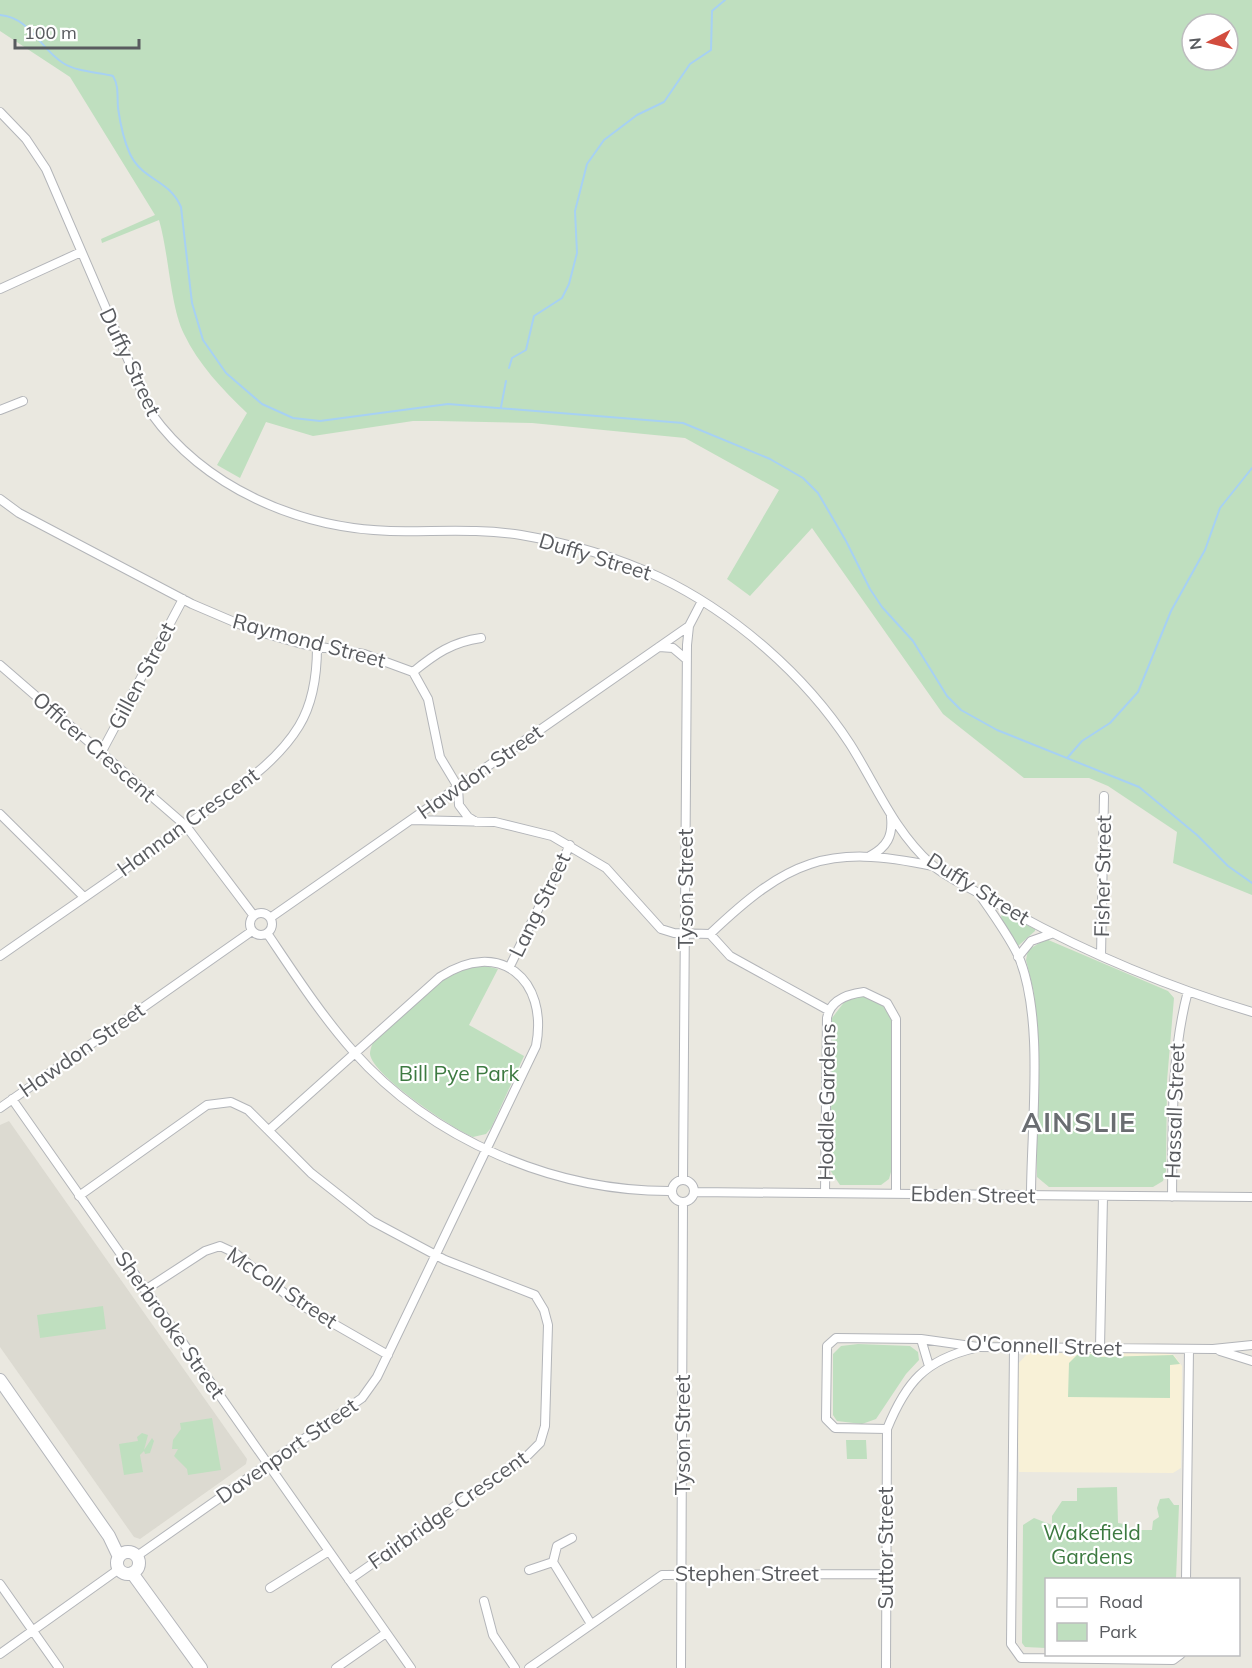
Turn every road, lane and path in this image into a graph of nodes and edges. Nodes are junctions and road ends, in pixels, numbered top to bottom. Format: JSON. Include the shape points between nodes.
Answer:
{"nodes":[{"id":1,"x":0,"y":112,"type":"edge"},
{"id":2,"x":81,"y":252,"type":"junction"},
{"id":3,"x":0,"y":289,"type":"edge"},
{"id":4,"x":23,"y":400,"type":"dead end"},
{"id":5,"x":0,"y":410,"type":"edge"},
{"id":6,"x":0,"y":499,"type":"edge"},
{"id":7,"x":183,"y":599,"type":"junction"},
{"id":8,"x":702,"y":601,"type":"junction"},
{"id":9,"x":689,"y":626,"type":"junction"},
{"id":10,"x":481,"y":638,"type":"dead end"},
{"id":11,"x":317,"y":647,"type":"junction"},
{"id":12,"x":659,"y":647,"type":"junction"},
{"id":13,"x":686,"y":659,"type":"junction"},
{"id":14,"x":0,"y":665,"type":"edge"},
{"id":15,"x":413,"y":672,"type":"junction"},
{"id":16,"x":101,"y":753,"type":"junction"},
{"id":17,"x":458,"y":787,"type":"junction"},
{"id":18,"x":1104,"y":796,"type":"dead end"},
{"id":19,"x":0,"y":814,"type":"edge"},
{"id":20,"x":891,"y":816,"type":"junction"},
{"id":21,"x":411,"y":820,"type":"junction"},
{"id":22,"x":476,"y":822,"type":"junction"},
{"id":23,"x":186,"y":826,"type":"junction"},
{"id":24,"x":570,"y":845,"type":"junction"},
{"id":25,"x":870,"y":856,"type":"junction"},
{"id":26,"x":933,"y":866,"type":"junction"},
{"id":27,"x":976,"y":891,"type":"junction"},
{"id":28,"x":84,"y":897,"type":"junction"},
{"id":29,"x":254,"y":916,"type":"junction"},
{"id":30,"x":270,"y":918,"type":"junction"},
{"id":31,"x":252,"y":931,"type":"junction"},
{"id":32,"x":267,"y":933,"type":"junction"},
{"id":33,"x":686,"y":933,"type":"junction"},
{"id":34,"x":710,"y":934,"type":"junction"},
{"id":35,"x":1051,"y":934,"type":"junction"},
{"id":36,"x":0,"y":956,"type":"edge"},
{"id":37,"x":1101,"y":956,"type":"junction"},
{"id":38,"x":1018,"y":957,"type":"junction"},
{"id":39,"x":510,"y":966,"type":"junction"},
{"id":40,"x":1188,"y":991,"type":"junction"},
{"id":41,"x":828,"y":1010,"type":"junction"},
{"id":42,"x":1252,"y":1012,"type":"edge"},
{"id":43,"x":354,"y":1053,"type":"junction"},
{"id":44,"x":12,"y":1100,"type":"junction"},
{"id":45,"x":0,"y":1108,"type":"edge"},
{"id":46,"x":269,"y":1130,"type":"junction"},
{"id":47,"x":485,"y":1153,"type":"junction"},
{"id":48,"x":683,"y":1180,"type":"junction"},
{"id":49,"x":672,"y":1191,"type":"junction"},
{"id":50,"x":694,"y":1192,"type":"junction"},
{"id":51,"x":825,"y":1193,"type":"junction"},
{"id":52,"x":896,"y":1194,"type":"junction"},
{"id":53,"x":1031,"y":1195,"type":"junction"},
{"id":54,"x":79,"y":1196,"type":"junction"},
{"id":55,"x":1103,"y":1196,"type":"junction"},
{"id":56,"x":1172,"y":1197,"type":"junction"},
{"id":57,"x":1252,"y":1197,"type":"edge"},
{"id":58,"x":683,"y":1202,"type":"junction"},
{"id":59,"x":436,"y":1255,"type":"junction"},
{"id":60,"x":145,"y":1290,"type":"junction"},
{"id":61,"x":921,"y":1338,"type":"junction"},
{"id":62,"x":1252,"y":1345,"type":"edge"},
{"id":63,"x":978,"y":1347,"type":"junction"},
{"id":64,"x":1014,"y":1348,"type":"junction"},
{"id":65,"x":1100,"y":1348,"type":"junction"},
{"id":66,"x":1189,"y":1349,"type":"junction"},
{"id":67,"x":1214,"y":1349,"type":"junction"},
{"id":68,"x":388,"y":1355,"type":"junction"},
{"id":69,"x":1252,"y":1361,"type":"edge"},
{"id":70,"x":929,"y":1366,"type":"junction"},
{"id":71,"x":0,"y":1380,"type":"edge"},
{"id":72,"x":887,"y":1429,"type":"junction"},
{"id":73,"x":268,"y":1465,"type":"junction"},
{"id":74,"x":572,"y":1538,"type":"dead end"},
{"id":75,"x":328,"y":1551,"type":"junction"},
{"id":76,"x":129,"y":1562,"type":"junction"},
{"id":77,"x":553,"y":1562,"type":"junction"},
{"id":78,"x":529,"y":1570,"type":"dead end"},
{"id":79,"x":682,"y":1574,"type":"junction"},
{"id":80,"x":886,"y":1574,"type":"junction"},
{"id":81,"x":1186,"y":1578,"type":"edge"},
{"id":82,"x":349,"y":1580,"type":"junction"},
{"id":83,"x":0,"y":1584,"type":"edge"},
{"id":84,"x":270,"y":1588,"type":"dead end"},
{"id":85,"x":484,"y":1601,"type":"dead end"},
{"id":86,"x":591,"y":1624,"type":"junction"},
{"id":87,"x":33,"y":1630,"type":"junction"},
{"id":88,"x":386,"y":1633,"type":"junction"},
{"id":89,"x":0,"y":1654,"type":"edge"},
{"id":90,"x":1178,"y":1656,"type":"edge"},
{"id":91,"x":1097,"y":1664,"type":"edge"},
{"id":92,"x":59,"y":1668,"type":"edge"},
{"id":93,"x":201,"y":1668,"type":"edge"},
{"id":94,"x":336,"y":1668,"type":"edge"},
{"id":95,"x":411,"y":1668,"type":"edge"},
{"id":96,"x":515,"y":1668,"type":"edge"},
{"id":97,"x":529,"y":1668,"type":"edge"},
{"id":98,"x":681,"y":1668,"type":"edge"},
{"id":99,"x":886,"y":1668,"type":"edge"}],
"edges":[{"from":1,"to":2,"type":"street","name":"Duffy Street","via":[[26,139],[46,169]]},
{"from":2,"to":3,"type":"street"},
{"from":2,"to":8,"type":"street","name":"Duffy Street","via":[[151,413],[166,434],[225,483],[261,501],[329,524],[390,531],[520,535],[585,550],[644,570]]},
{"from":4,"to":5,"type":"street"},
{"from":6,"to":7,"type":"street","name":"Raymond Street","via":[[19,513]]},
{"from":7,"to":11,"type":"street","name":"Raymond Street","via":[[253,630]]},
{"from":7,"to":16,"type":"street","name":"Gillen Street"},
{"from":8,"to":9,"type":"street","name":"Tyson Street"},
{"from":8,"to":20,"type":"street","name":"Duffy Street","via":[[761,644],[812,695],[850,744]]},
{"from":9,"to":12,"type":"street","name":"Hawdon Street"},
{"from":9,"to":13,"type":"street","name":"Tyson Street"},
{"from":10,"to":15,"type":"street","via":[[438,651]]},
{"from":11,"to":15,"type":"street","name":"Raymond Street","via":[[364,654]]},
{"from":11,"to":23,"type":"street","name":"Hannan Crescent","via":[[309,702],[285,747]]},
{"from":12,"to":13,"type":"street","via":[[673,648]]},
{"from":12,"to":17,"type":"street","name":"Hawdon Street"},
{"from":13,"to":33,"type":"street","name":"Tyson Street"},
{"from":14,"to":16,"type":"street","name":"Officer Crescent"},
{"from":15,"to":17,"type":"street","name":"Raymond Street","via":[[428,699],[440,757]]},
{"from":16,"to":23,"type":"street","name":"Officer Crescent"},
{"from":17,"to":21,"type":"street","name":"Hawdon Street"},
{"from":17,"to":22,"type":"street","name":"Raymond Street","via":[[460,808]]},
{"from":18,"to":37,"type":"street","name":"Fisher Street"},
{"from":19,"to":28,"type":"street"},
{"from":20,"to":25,"type":"street","via":[[888,843]]},
{"from":20,"to":26,"type":"street","name":"Duffy Street"},
{"from":21,"to":22,"type":"street"},
{"from":21,"to":30,"type":"street","name":"Hawdon Street"},
{"from":22,"to":24,"type":"street","via":[[525,828]]},
{"from":23,"to":28,"type":"street","name":"Hannan Crescent"},
{"from":23,"to":29,"type":"street","name":"Officer Crescent"},
{"from":24,"to":33,"type":"street","via":[[606,868],[661,929]]},
{"from":24,"to":39,"type":"street","name":"Lang Street"},
{"from":25,"to":26,"type":"street"},
{"from":25,"to":34,"type":"street","via":[[822,860],[778,877],[755,892]]},
{"from":26,"to":27,"type":"street","name":"Duffy Street"},
{"from":27,"to":35,"type":"street","name":"Duffy Street"},
{"from":27,"to":38,"type":"street","via":[[1002,926]]},
{"from":28,"to":36,"type":"street","name":"Hannan Crescent"},
{"from":29,"to":30,"type":"street","via":[[263,913]]},
{"from":29,"to":31,"type":"street","via":[[250,923]]},
{"from":30,"to":32,"type":"street","via":[[272,926]]},
{"from":31,"to":32,"type":"street","via":[[258,935]]},
{"from":31,"to":44,"type":"street","name":"Hawdon Street"},
{"from":32,"to":43,"type":"street"},
{"from":33,"to":34,"type":"street"},
{"from":33,"to":48,"type":"street","name":"Tyson Street"},
{"from":34,"to":41,"type":"street","name":"Hoddle Gardens","via":[[730,956]]},
{"from":35,"to":37,"type":"street","name":"Duffy Street"},
{"from":35,"to":38,"type":"street","via":[[1031,941]]},
{"from":37,"to":40,"type":"street","name":"Duffy Street"},
{"from":38,"to":53,"type":"street","via":[[1032,1011]]},
{"from":39,"to":43,"type":"street","via":[[476,961],[456,966]]},
{"from":39,"to":47,"type":"street","name":"Davenport Street","via":[[526,983],[536,1004],[539,1028],[533,1052]]},
{"from":40,"to":42,"type":"street","name":"Duffy Street"},
{"from":40,"to":56,"type":"street","name":"Hassall Street","via":[[1174,1066]]},
{"from":41,"to":51,"type":"street","name":"Hoddle Gardens"},
{"from":41,"to":52,"type":"street","name":"Hoddle Gardens","via":[[847,995],[864,992],[881,998],[894,1012],[898,1029]]},
{"from":43,"to":46,"type":"street"},
{"from":43,"to":47,"type":"street","via":[[396,1092]]},
{"from":44,"to":45,"type":"street","name":"Hawdon Street"},
{"from":44,"to":54,"type":"street","name":"Sherbrooke Street"},
{"from":46,"to":54,"type":"street","name":"Fairbridge Crescent","via":[[239,1104],[207,1105]]},
{"from":46,"to":59,"type":"street","name":"Fairbridge Crescent","via":[[311,1173],[372,1221]]},
{"from":47,"to":49,"type":"street","via":[[554,1176],[612,1188]]},
{"from":47,"to":59,"type":"street","name":"Davenport Street"},
{"from":48,"to":49,"type":"street","via":[[674,1184]]},
{"from":48,"to":50,"type":"street","via":[[691,1184]]},
{"from":49,"to":58,"type":"street"},
{"from":50,"to":51,"type":"street","name":"Ebden Street"},
{"from":50,"to":58,"type":"street","via":[[691,1199]]},
{"from":51,"to":52,"type":"street","name":"Ebden Street"},
{"from":52,"to":53,"type":"street","name":"Ebden Street"},
{"from":53,"to":55,"type":"street","name":"Ebden Street"},
{"from":54,"to":60,"type":"street","name":"Sherbrooke Street"},
{"from":55,"to":56,"type":"street","name":"Ebden Street"},
{"from":55,"to":65,"type":"street"},
{"from":56,"to":57,"type":"street","name":"Ebden Street"},
{"from":58,"to":79,"type":"street","name":"Tyson Street"},
{"from":59,"to":68,"type":"street","name":"Davenport Street"},
{"from":59,"to":82,"type":"street","name":"Fairbridge Crescent","via":[[535,1295],[548,1325],[545,1426],[540,1443],[528,1455]]},
{"from":60,"to":68,"type":"street","name":"McColl Street","via":[[205,1251],[220,1246],[235,1253],[294,1301]]},
{"from":60,"to":73,"type":"street","name":"Sherbrooke Street"},
{"from":61,"to":63,"type":"street","name":"O'Connell Street"},
{"from":61,"to":70,"type":"street"},
{"from":61,"to":72,"type":"street","name":"O'Connell Street","via":[[836,1338],[827,1346],[826,1419],[835,1428]]},
{"from":62,"to":67,"type":"street","name":"O'Connell Street"},
{"from":63,"to":64,"type":"street","name":"O'Connell Street"},
{"from":63,"to":70,"type":"street","name":"Suttor Street","via":[[951,1354]]},
{"from":64,"to":65,"type":"street","name":"O'Connell Street"},
{"from":64,"to":91,"type":"street","via":[[1011,1644],[1021,1658]]},
{"from":65,"to":66,"type":"street","name":"O'Connell Street"},
{"from":66,"to":67,"type":"street","name":"O'Connell Street"},
{"from":66,"to":81,"type":"street"},
{"from":67,"to":69,"type":"street"},
{"from":68,"to":73,"type":"street","name":"Davenport Street","via":[[362,1398]]},
{"from":70,"to":72,"type":"street","name":"Suttor Street","via":[[912,1381],[897,1403]]},
{"from":71,"to":76,"type":"main road"},
{"from":72,"to":80,"type":"street","name":"Suttor Street"},
{"from":73,"to":75,"type":"street","name":"Sherbrooke Street"},
{"from":73,"to":76,"type":"street","name":"Davenport Street"},
{"from":74,"to":77,"type":"street","via":[[557,1546]]},
{"from":75,"to":82,"type":"street","name":"Sherbrooke Street"},
{"from":75,"to":84,"type":"street"},
{"from":76,"to":87,"type":"street","name":"Davenport Street"},
{"from":76,"to":93,"type":"main road"},
{"from":77,"to":78,"type":"street"},
{"from":77,"to":86,"type":"street"},
{"from":79,"to":80,"type":"street","name":"Stephen Street"},
{"from":79,"to":86,"type":"street","name":"Stephen Street","via":[[662,1575]]},
{"from":79,"to":98,"type":"street","name":"Tyson Street"},
{"from":80,"to":99,"type":"street","name":"Suttor Street"},
{"from":82,"to":88,"type":"street","name":"Sherbrooke Street"},
{"from":83,"to":87,"type":"street"},
{"from":85,"to":96,"type":"street","via":[[493,1635]]},
{"from":86,"to":97,"type":"street","name":"Stephen Street"},
{"from":87,"to":89,"type":"street","name":"Davenport Street"},
{"from":87,"to":92,"type":"street"},
{"from":88,"to":94,"type":"street"},
{"from":88,"to":95,"type":"street","name":"Sherbrooke Street"},
{"from":90,"to":91,"type":"street","via":[[1173,1660]]}]}
